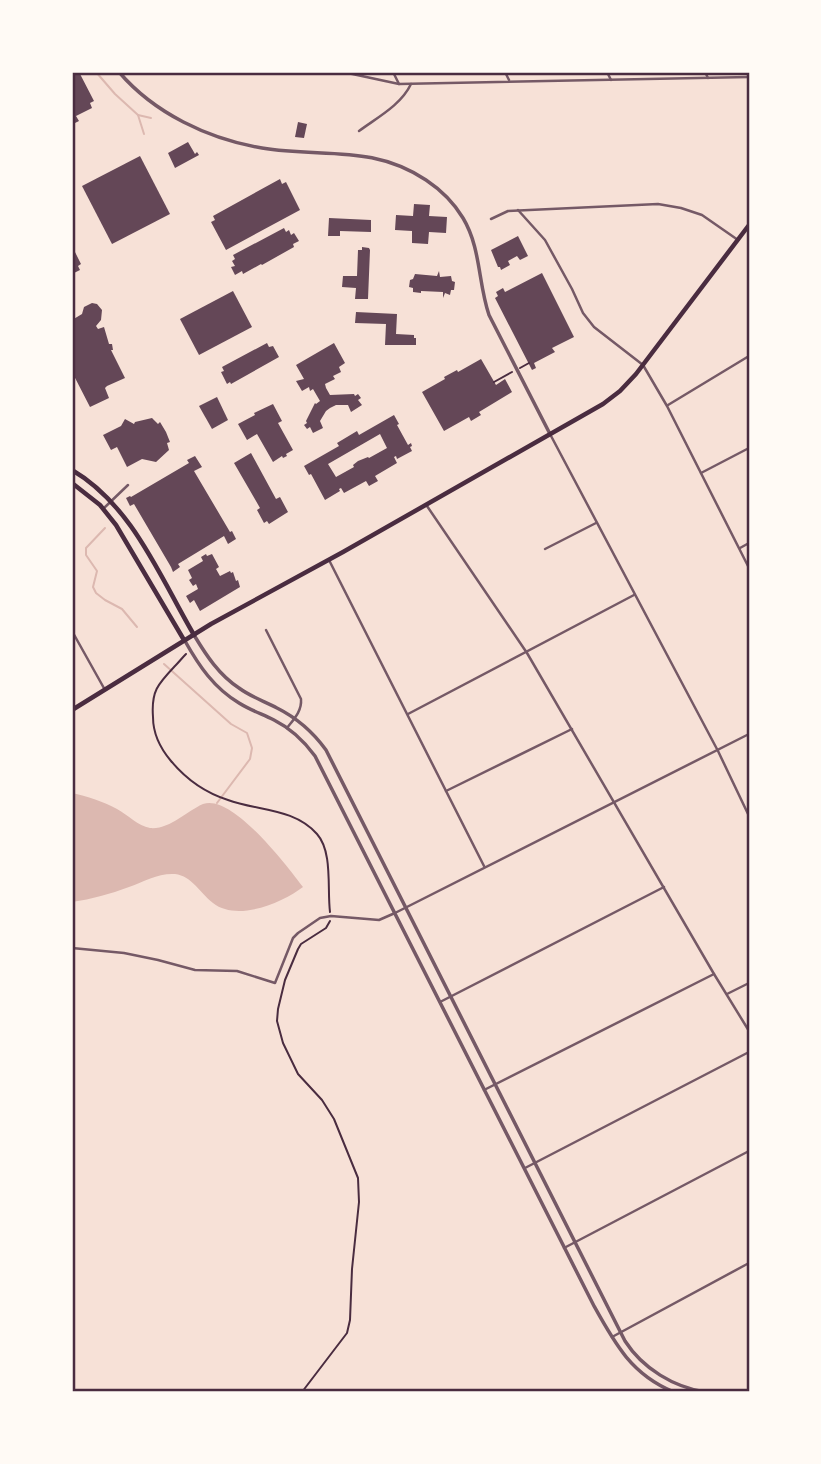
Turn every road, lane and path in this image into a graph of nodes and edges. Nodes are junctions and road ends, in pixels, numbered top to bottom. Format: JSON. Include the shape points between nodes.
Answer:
{"nodes":[{"id":1,"x":119,"y":72,"type":"edge"},
{"id":2,"x":343,"y":72,"type":"edge"},
{"id":3,"x":393,"y":72,"type":"edge"},
{"id":4,"x":505,"y":72,"type":"edge"},
{"id":5,"x":607,"y":72,"type":"edge"},
{"id":6,"x":705,"y":72,"type":"edge"},
{"id":7,"x":749,"y":77,"type":"edge"},
{"id":8,"x":708,"y":78,"type":"junction"},
{"id":9,"x":509,"y":80,"type":"junction"},
{"id":10,"x":611,"y":80,"type":"junction"},
{"id":11,"x":399,"y":83,"type":"junction"},
{"id":12,"x":411,"y":84,"type":"junction"},
{"id":13,"x":359,"y":131,"type":"dead end"},
{"id":14,"x":518,"y":210,"type":"junction"},
{"id":15,"x":491,"y":219,"type":"dead end"},
{"id":16,"x":749,"y":225,"type":"edge"},
{"id":17,"x":738,"y":240,"type":"junction"},
{"id":18,"x":749,"y":356,"type":"edge"},
{"id":19,"x":529,"y":363,"type":"dead end"},
{"id":20,"x":643,"y":365,"type":"junction"},
{"id":21,"x":494,"y":382,"type":"dead end"},
{"id":22,"x":667,"y":406,"type":"junction"},
{"id":23,"x":550,"y":434,"type":"junction"},
{"id":24,"x":749,"y":448,"type":"edge"},
{"id":25,"x":72,"y":470,"type":"edge"},
{"id":26,"x":701,"y":473,"type":"junction"},
{"id":27,"x":72,"y":483,"type":"edge"},
{"id":28,"x":128,"y":485,"type":"dead end"},
{"id":29,"x":111,"y":501,"type":"junction"},
{"id":30,"x":426,"y":505,"type":"junction"},
{"id":31,"x":103,"y":509,"type":"junction"},
{"id":32,"x":596,"y":523,"type":"junction"},
{"id":33,"x":749,"y":543,"type":"edge"},
{"id":34,"x":739,"y":548,"type":"junction"},
{"id":35,"x":545,"y":549,"type":"dead end"},
{"id":36,"x":329,"y":560,"type":"junction"},
{"id":37,"x":749,"y":568,"type":"edge"},
{"id":38,"x":635,"y":595,"type":"junction"},
{"id":39,"x":266,"y":630,"type":"dead end"},
{"id":40,"x":72,"y":631,"type":"edge"},
{"id":41,"x":194,"y":635,"type":"junction"},
{"id":42,"x":184,"y":640,"type":"junction"},
{"id":43,"x":187,"y":653,"type":"dead end"},
{"id":44,"x":527,"y":653,"type":"junction"},
{"id":45,"x":105,"y":690,"type":"junction"},
{"id":46,"x":72,"y":710,"type":"edge"},
{"id":47,"x":407,"y":715,"type":"junction"},
{"id":48,"x":295,"y":718,"type":"junction"},
{"id":49,"x":287,"y":728,"type":"junction"},
{"id":50,"x":572,"y":729,"type":"junction"},
{"id":51,"x":749,"y":734,"type":"edge"},
{"id":52,"x":718,"y":751,"type":"junction"},
{"id":53,"x":446,"y":791,"type":"junction"},
{"id":54,"x":614,"y":802,"type":"junction"},
{"id":55,"x":356,"y":807,"type":"junction"},
{"id":56,"x":345,"y":813,"type":"junction"},
{"id":57,"x":749,"y":816,"type":"edge"},
{"id":58,"x":484,"y":867,"type":"junction"},
{"id":59,"x":664,"y":887,"type":"junction"},
{"id":60,"x":406,"y":907,"type":"junction"},
{"id":61,"x":395,"y":913,"type":"junction"},
{"id":62,"x":331,"y":916,"type":"junction"},
{"id":63,"x":72,"y":948,"type":"edge"},
{"id":64,"x":714,"y":974,"type":"junction"},
{"id":65,"x":749,"y":983,"type":"edge"},
{"id":66,"x":727,"y":994,"type":"junction"},
{"id":67,"x":451,"y":996,"type":"junction"},
{"id":68,"x":440,"y":1002,"type":"junction"},
{"id":69,"x":749,"y":1031,"type":"edge"},
{"id":70,"x":749,"y":1052,"type":"edge"},
{"id":71,"x":495,"y":1084,"type":"junction"},
{"id":72,"x":484,"y":1090,"type":"junction"},
{"id":73,"x":749,"y":1151,"type":"edge"},
{"id":74,"x":535,"y":1163,"type":"junction"},
{"id":75,"x":524,"y":1169,"type":"junction"},
{"id":76,"x":575,"y":1242,"type":"junction"},
{"id":77,"x":564,"y":1248,"type":"junction"},
{"id":78,"x":749,"y":1263,"type":"edge"},
{"id":79,"x":621,"y":1332,"type":"junction"},
{"id":80,"x":611,"y":1337,"type":"junction"},
{"id":81,"x":302,"y":1392,"type":"edge"},
{"id":82,"x":674,"y":1392,"type":"edge"},
{"id":83,"x":705,"y":1392,"type":"edge"},
{"id":84,"x":743,"y":1392,"type":"edge"},
{"id":85,"x":749,"y":1392,"type":"edge"}],
"edges":[{"from":1,"to":23,"type":"street","via":[[169,114],[202,131],[265,148],[378,158],[413,172],[442,192],[470,231],[489,315]]},
{"from":2,"to":11,"type":"street"},
{"from":3,"to":11,"type":"street"},
{"from":4,"to":9,"type":"street"},
{"from":5,"to":10,"type":"street"},
{"from":6,"to":8,"type":"street"},
{"from":7,"to":8,"type":"street"},
{"from":8,"to":10,"type":"street"},
{"from":9,"to":10,"type":"street"},
{"from":9,"to":12,"type":"street"},
{"from":11,"to":12,"type":"street"},
{"from":12,"to":13,"type":"street","via":[[395,105]]},
{"from":14,"to":15,"type":"street"},
{"from":14,"to":17,"type":"street","via":[[658,204],[702,215]]},
{"from":14,"to":20,"type":"street","via":[[545,240],[594,327]]},
{"from":16,"to":17,"type":"main road"},
{"from":17,"to":20,"type":"main road"},
{"from":18,"to":22,"type":"street"},
{"from":19,"to":21,"type":"path"},
{"from":20,"to":22,"type":"street"},
{"from":20,"to":23,"type":"main road","via":[[608,401]]},
{"from":22,"to":26,"type":"street"},
{"from":23,"to":30,"type":"main road"},
{"from":23,"to":32,"type":"street"},
{"from":24,"to":26,"type":"street"},
{"from":25,"to":29,"type":"main road"},
{"from":26,"to":34,"type":"street"},
{"from":27,"to":31,"type":"main road"},
{"from":28,"to":29,"type":"street"},
{"from":29,"to":31,"type":"street"},
{"from":29,"to":41,"type":"main road","via":[[134,530]]},
{"from":30,"to":36,"type":"main road"},
{"from":30,"to":44,"type":"street"},
{"from":31,"to":42,"type":"main road","via":[[125,537]]},
{"from":32,"to":35,"type":"street"},
{"from":32,"to":38,"type":"street"},
{"from":33,"to":34,"type":"street"},
{"from":34,"to":37,"type":"street"},
{"from":36,"to":41,"type":"main road"},
{"from":36,"to":47,"type":"street"},
{"from":38,"to":44,"type":"street"},
{"from":38,"to":52,"type":"street"},
{"from":39,"to":48,"type":"street","via":[[301,699]]},
{"from":40,"to":45,"type":"street"},
{"from":41,"to":42,"type":"main road"},
{"from":41,"to":48,"type":"street","via":[[231,683]]},
{"from":42,"to":45,"type":"main road"},
{"from":42,"to":49,"type":"street","via":[[220,690]]},
{"from":43,"to":62,"type":"path","via":[[155,692],[153,726],[159,744],[181,772],[214,794],[285,813],[314,831],[324,845]]},
{"from":44,"to":47,"type":"street"},
{"from":44,"to":50,"type":"street"},
{"from":45,"to":46,"type":"main road"},
{"from":47,"to":53,"type":"street"},
{"from":48,"to":49,"type":"street"},
{"from":48,"to":55,"type":"street","via":[[326,750]]},
{"from":49,"to":56,"type":"street","via":[[317,760]]},
{"from":50,"to":53,"type":"street"},
{"from":50,"to":54,"type":"street"},
{"from":51,"to":52,"type":"street"},
{"from":52,"to":54,"type":"street"},
{"from":52,"to":57,"type":"street"},
{"from":53,"to":58,"type":"street"},
{"from":54,"to":58,"type":"street"},
{"from":54,"to":59,"type":"street"},
{"from":55,"to":56,"type":"street"},
{"from":55,"to":60,"type":"street"},
{"from":56,"to":61,"type":"street"},
{"from":58,"to":60,"type":"street"},
{"from":59,"to":64,"type":"street"},
{"from":59,"to":67,"type":"street"},
{"from":60,"to":61,"type":"street"},
{"from":60,"to":67,"type":"street"},
{"from":61,"to":62,"type":"street","via":[[379,920]]},
{"from":61,"to":68,"type":"street"},
{"from":62,"to":63,"type":"street","via":[[314,921],[293,938],[275,983],[237,971],[195,970],[124,953]]},
{"from":62,"to":81,"type":"path","via":[[326,928],[301,944],[293,958],[277,1021],[298,1074],[334,1119],[358,1178],[347,1333]]},
{"from":64,"to":66,"type":"street"},
{"from":64,"to":71,"type":"street"},
{"from":65,"to":66,"type":"street"},
{"from":66,"to":69,"type":"street"},
{"from":67,"to":68,"type":"street"},
{"from":67,"to":71,"type":"street"},
{"from":68,"to":72,"type":"street"},
{"from":70,"to":74,"type":"street"},
{"from":71,"to":72,"type":"street"},
{"from":71,"to":74,"type":"street"},
{"from":72,"to":75,"type":"street"},
{"from":73,"to":76,"type":"street"},
{"from":74,"to":75,"type":"street"},
{"from":74,"to":76,"type":"street"},
{"from":75,"to":77,"type":"street"},
{"from":76,"to":77,"type":"street"},
{"from":76,"to":79,"type":"street"},
{"from":77,"to":80,"type":"street"},
{"from":78,"to":79,"type":"street"},
{"from":79,"to":80,"type":"street"},
{"from":79,"to":83,"type":"street","via":[[638,1358],[657,1373]]},
{"from":80,"to":82,"type":"street","via":[[632,1366]]},
{"from":84,"to":85,"type":"street"}]}
